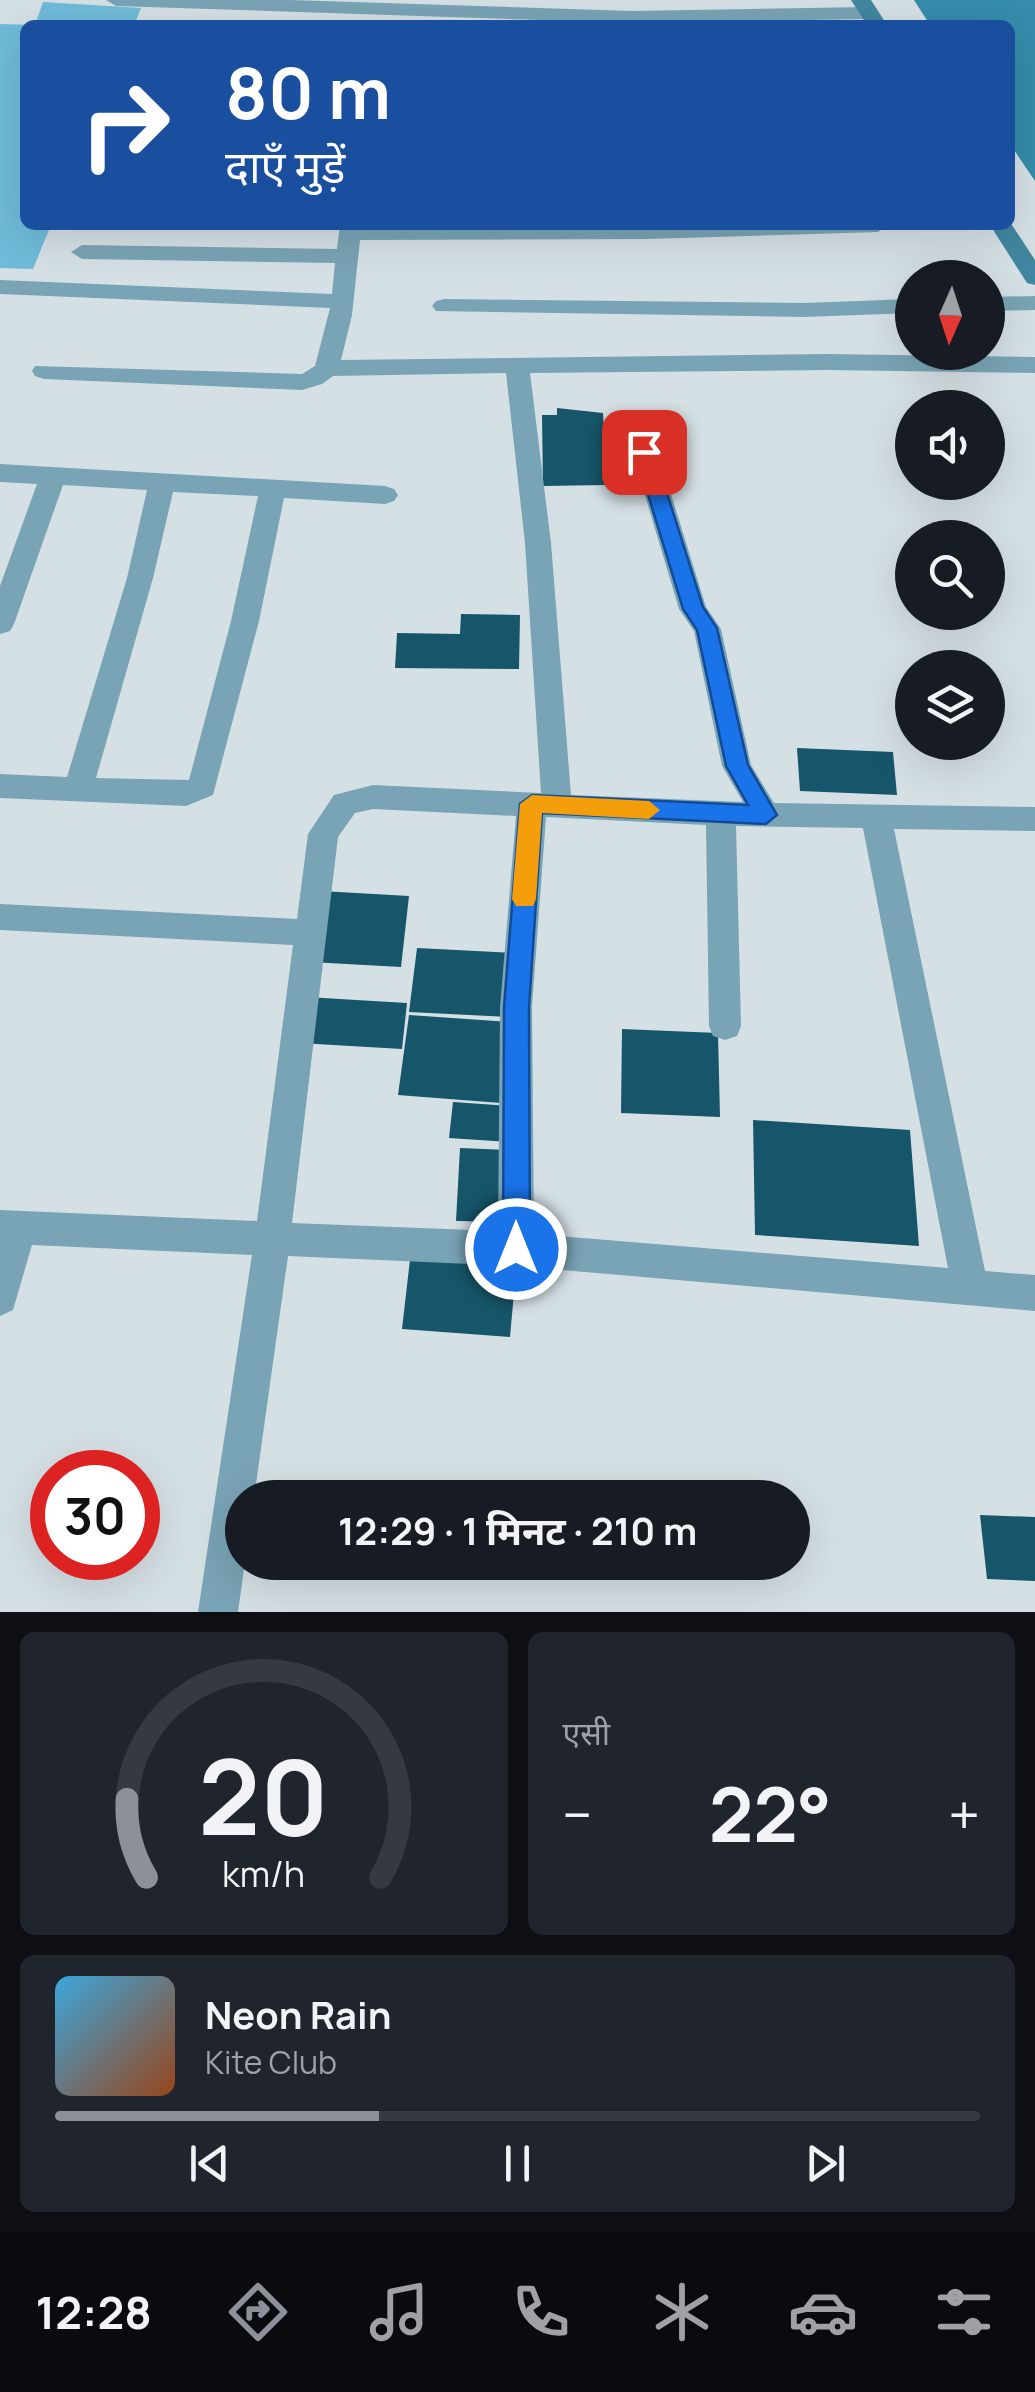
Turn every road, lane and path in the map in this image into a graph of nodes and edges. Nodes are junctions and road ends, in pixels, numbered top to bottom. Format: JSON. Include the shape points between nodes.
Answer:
{"nodes":[{"id":1,"x":116,"y":0,"type":"edge"},
{"id":2,"x":161,"y":1,"type":"edge"},
{"id":3,"x":251,"y":2,"type":"edge"},
{"id":4,"x":869,"y":13,"type":"edge"},
{"id":5,"x":614,"y":20,"type":"edge"},
{"id":6,"x":663,"y":20,"type":"edge"},
{"id":7,"x":713,"y":230,"type":"edge"},
{"id":8,"x":1004,"y":230,"type":"edge"},
{"id":9,"x":349,"y":238,"type":"edge"},
{"id":10,"x":82,"y":252,"type":"dead end"},
{"id":11,"x":1035,"y":278,"type":"edge"},
{"id":12,"x":1,"y":291,"type":"edge"},
{"id":13,"x":340,"y":301,"type":"junction"},
{"id":14,"x":1035,"y":303,"type":"edge"},
{"id":15,"x":1005,"y":304,"type":"edge"},
{"id":16,"x":444,"y":306,"type":"dead end"},
{"id":17,"x":895,"y":307,"type":"edge"},
{"id":18,"x":1035,"y":364,"type":"edge"},
{"id":19,"x":517,"y":366,"type":"junction"},
{"id":20,"x":326,"y":368,"type":"junction"},
{"id":21,"x":44,"y":371,"type":"dead end"},
{"id":22,"x":644,"y":452,"type":"dead end"},
{"id":23,"x":0,"y":473,"type":"edge"},
{"id":24,"x":53,"y":476,"type":"junction"},
{"id":25,"x":162,"y":483,"type":"junction"},
{"id":26,"x":273,"y":488,"type":"junction"},
{"id":27,"x":385,"y":495,"type":"dead end"},
{"id":28,"x":0,"y":624,"type":"edge"},
{"id":29,"x":0,"y":786,"type":"edge"},
{"id":30,"x":78,"y":790,"type":"junction"},
{"id":31,"x":544,"y":804,"type":"junction"},
{"id":32,"x":721,"y":814,"type":"junction"},
{"id":33,"x":766,"y":815,"type":"junction"},
{"id":34,"x":876,"y":816,"type":"junction"},
{"id":35,"x":1035,"y":819,"type":"edge"},
{"id":36,"x":0,"y":917,"type":"edge"},
{"id":37,"x":309,"y":934,"type":"junction"},
{"id":38,"x":726,"y":1026,"type":"dead end"},
{"id":39,"x":9,"y":1227,"type":"edge"},
{"id":40,"x":272,"y":1241,"type":"junction"},
{"id":41,"x":516,"y":1249,"type":"junction"},
{"id":42,"x":970,"y":1288,"type":"junction"},
{"id":43,"x":1035,"y":1292,"type":"edge"},
{"id":44,"x":0,"y":1298,"type":"edge"},
{"id":45,"x":218,"y":1612,"type":"edge"}],
"edges":[{"from":1,"to":2,"type":"street"},
{"from":2,"to":3,"type":"street"},
{"from":3,"to":5,"type":"street"},
{"from":4,"to":6,"type":"street"},
{"from":7,"to":9,"type":"street"},
{"from":8,"to":11,"type":"street"},
{"from":9,"to":10,"type":"street"},
{"from":9,"to":13,"type":"street"},
{"from":12,"to":13,"type":"street"},
{"from":13,"to":20,"type":"street"},
{"from":14,"to":15,"type":"street"},
{"from":16,"to":17,"type":"street"},
{"from":18,"to":19,"type":"street"},
{"from":19,"to":20,"type":"street"},
{"from":19,"to":31,"type":"street","via":[[538,543]]},
{"from":20,"to":21,"type":"street","via":[[302,382]]},
{"from":22,"to":33,"type":"street","via":[[687,592],[707,628],[737,766]]},
{"from":23,"to":24,"type":"street"},
{"from":24,"to":25,"type":"street"},
{"from":24,"to":28,"type":"street"},
{"from":25,"to":26,"type":"street"},
{"from":25,"to":30,"type":"street"},
{"from":26,"to":27,"type":"street"},
{"from":26,"to":30,"type":"street","via":[[202,788],[186,794]]},
{"from":29,"to":30,"type":"street"},
{"from":31,"to":32,"type":"street"},
{"from":31,"to":37,"type":"street","via":[[373,798],[346,803],[323,834]]},
{"from":31,"to":41,"type":"street","via":[[516,1007]]},
{"from":32,"to":33,"type":"street"},
{"from":32,"to":38,"type":"street"},
{"from":33,"to":34,"type":"street"},
{"from":34,"to":35,"type":"street"},
{"from":34,"to":42,"type":"street"},
{"from":36,"to":37,"type":"street"},
{"from":37,"to":40,"type":"street"},
{"from":39,"to":40,"type":"street"},
{"from":39,"to":44,"type":"street"},
{"from":40,"to":41,"type":"street"},
{"from":40,"to":45,"type":"street"},
{"from":41,"to":42,"type":"street"},
{"from":42,"to":43,"type":"street"}]}
